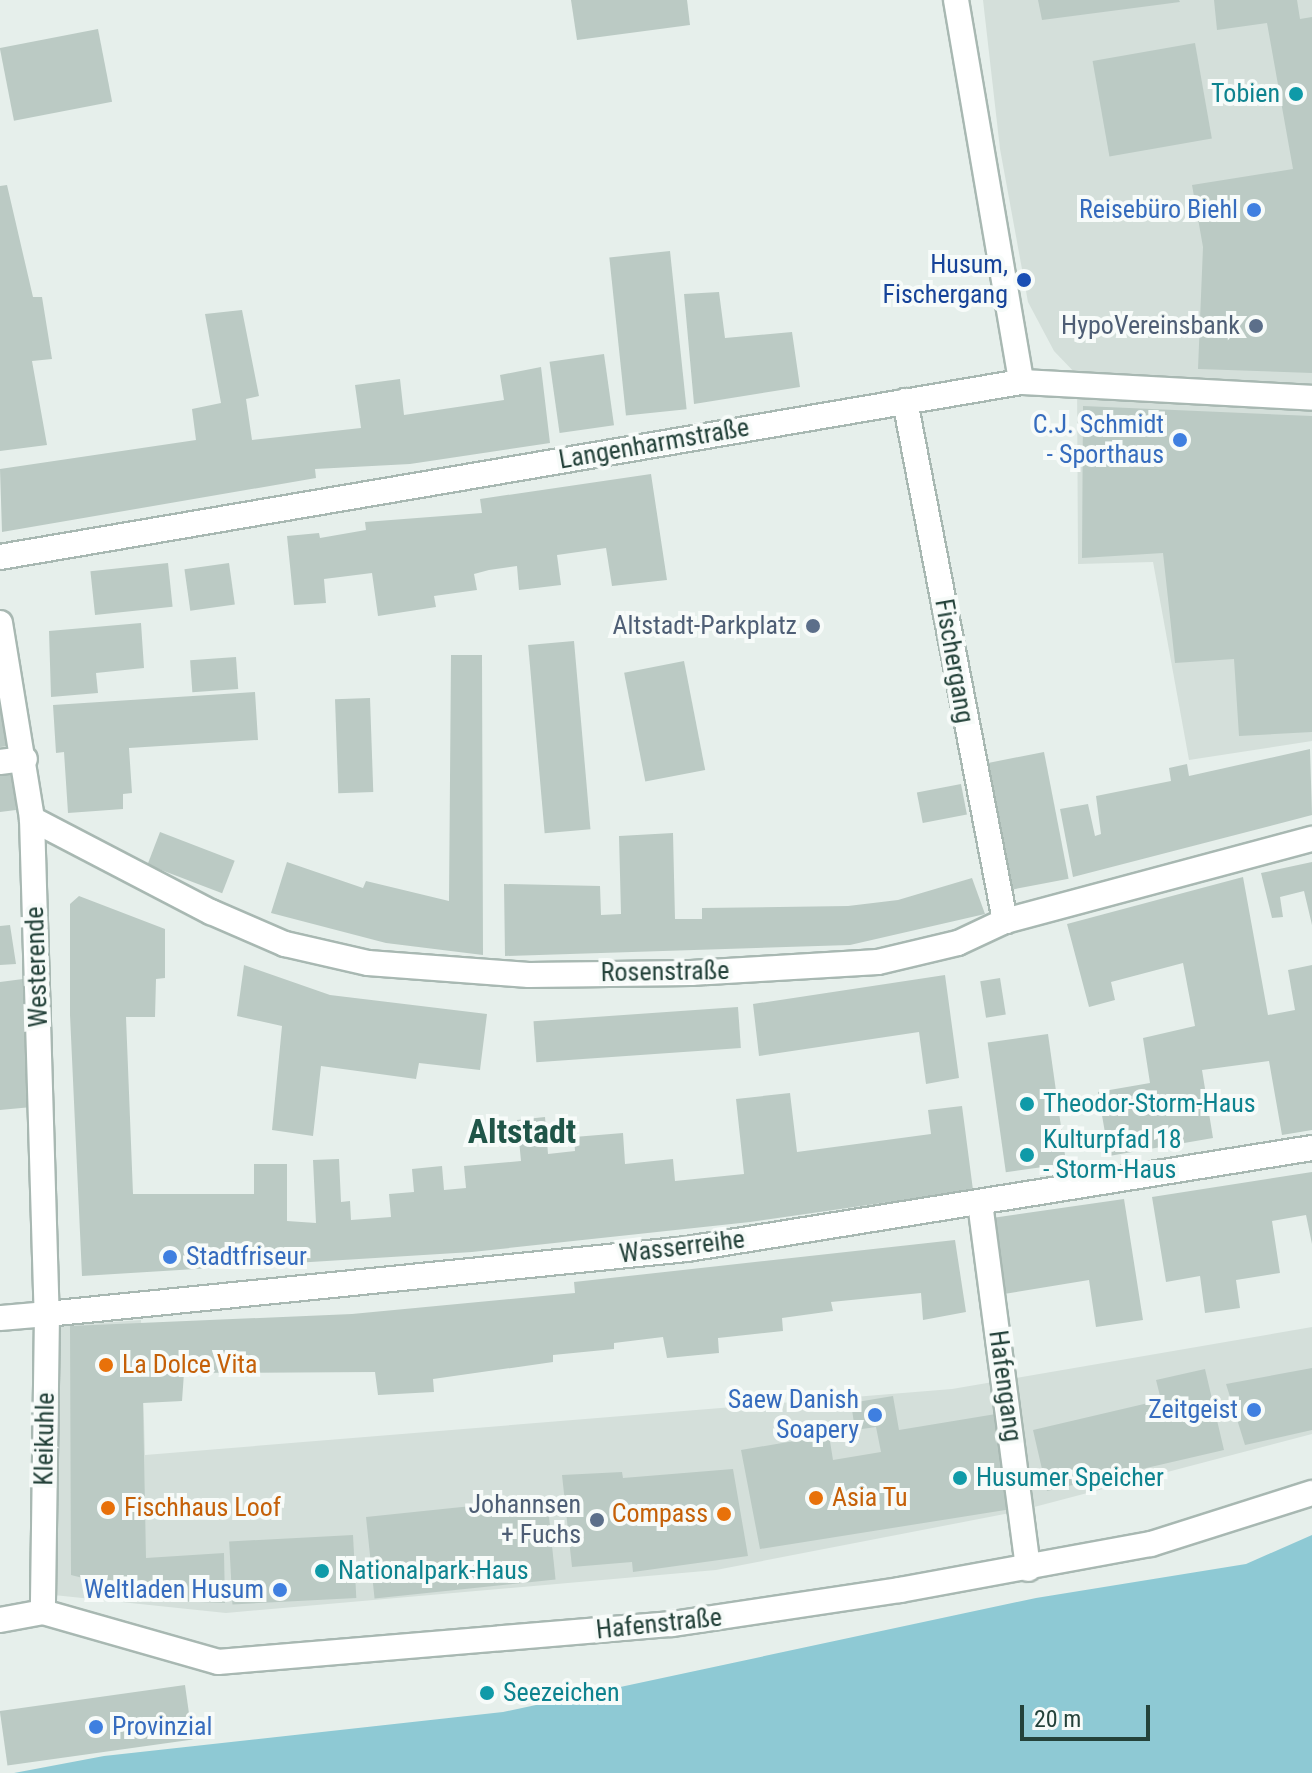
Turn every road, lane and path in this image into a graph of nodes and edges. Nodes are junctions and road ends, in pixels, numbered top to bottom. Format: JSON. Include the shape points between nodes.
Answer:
{"nodes":[{"id":1,"x":956,"y":0,"type":"edge"},
{"id":2,"x":1021,"y":382,"type":"junction"},
{"id":3,"x":1312,"y":398,"type":"edge"},
{"id":4,"x":905,"y":401,"type":"junction"},
{"id":5,"x":0,"y":557,"type":"edge"},
{"id":6,"x":0,"y":623,"type":"edge"},
{"id":7,"x":25,"y":759,"type":"junction"},
{"id":8,"x":0,"y":762,"type":"edge"},
{"id":9,"x":32,"y":819,"type":"junction"},
{"id":10,"x":1312,"y":839,"type":"edge"},
{"id":11,"x":1005,"y":921,"type":"junction"},
{"id":12,"x":1312,"y":1148,"type":"edge"},
{"id":13,"x":980,"y":1203,"type":"junction"},
{"id":14,"x":47,"y":1314,"type":"junction"},
{"id":15,"x":0,"y":1318,"type":"edge"},
{"id":16,"x":1312,"y":1493,"type":"edge"},
{"id":17,"x":1028,"y":1569,"type":"junction"},
{"id":18,"x":43,"y":1612,"type":"junction"},
{"id":19,"x":0,"y":1620,"type":"edge"}],
"edges":[{"from":1,"to":2,"type":"street"},
{"from":2,"to":3,"type":"street","name":"Langenharmstraße"},
{"from":2,"to":4,"type":"street","name":"Langenharmstraße"},
{"from":4,"to":5,"type":"street","name":"Langenharmstraße"},
{"from":4,"to":11,"type":"street","name":"Fischergang"},
{"from":6,"to":7,"type":"street","name":"Westerende"},
{"from":7,"to":8,"type":"street"},
{"from":7,"to":9,"type":"street","name":"Westerende"},
{"from":9,"to":11,"type":"street","name":"Rosenstraße","via":[[211,912],[285,944],[368,963],[448,973],[691,973],[878,962],[958,943]]},
{"from":9,"to":14,"type":"street","name":"Westerende"},
{"from":10,"to":11,"type":"street","name":"Rosenstraße"},
{"from":12,"to":13,"type":"street","name":"Wasserreihe"},
{"from":13,"to":14,"type":"street","name":"Wasserreihe","via":[[687,1249]]},
{"from":13,"to":17,"type":"street","name":"Hafengang"},
{"from":14,"to":15,"type":"street"},
{"from":14,"to":18,"type":"street","name":"Kleikuhle"},
{"from":16,"to":17,"type":"street","name":"Hafenstraße","via":[[1151,1544]]},
{"from":17,"to":18,"type":"street","name":"Hafenstraße","via":[[672,1624],[218,1662]]},
{"from":18,"to":19,"type":"street","name":"Hafenstraße"}]}
